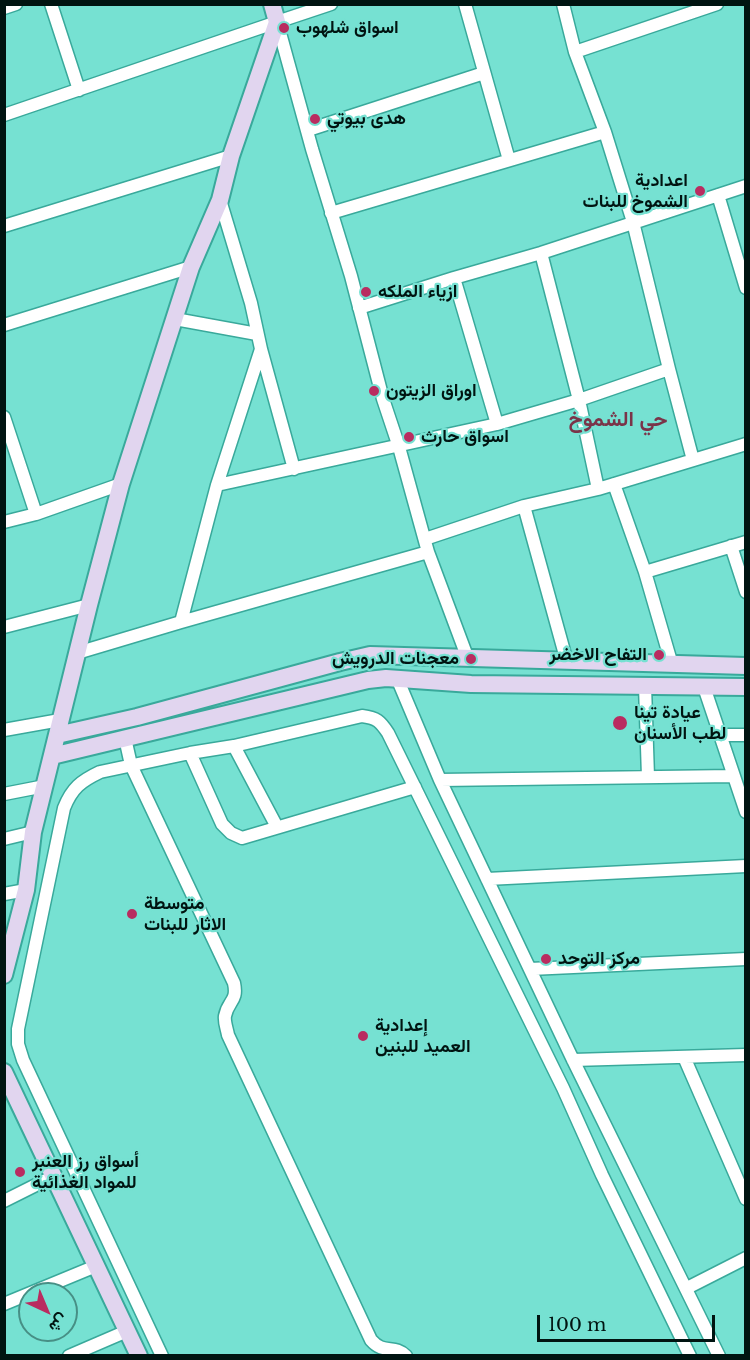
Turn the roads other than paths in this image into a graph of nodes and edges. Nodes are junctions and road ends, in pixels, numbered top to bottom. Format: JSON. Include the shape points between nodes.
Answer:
{"nodes":[{"id":1,"x":16,"y":4,"type":"edge"},
{"id":2,"x":51,"y":4,"type":"edge"},
{"id":3,"x":272,"y":4,"type":"edge"},
{"id":4,"x":332,"y":4,"type":"edge"},
{"id":5,"x":465,"y":4,"type":"edge"},
{"id":6,"x":563,"y":4,"type":"edge"},
{"id":7,"x":717,"y":4,"type":"edge"},
{"id":8,"x":4,"y":8,"type":"edge"},
{"id":9,"x":277,"y":22,"type":"junction"},
{"id":10,"x":575,"y":52,"type":"junction"},
{"id":11,"x":484,"y":73,"type":"junction"},
{"id":12,"x":79,"y":90,"type":"junction"},
{"id":13,"x":4,"y":115,"type":"edge"},
{"id":14,"x":308,"y":130,"type":"junction"},
{"id":15,"x":605,"y":132,"type":"junction"},
{"id":16,"x":231,"y":156,"type":"junction"},
{"id":17,"x":509,"y":160,"type":"junction"},
{"id":18,"x":746,"y":186,"type":"edge"},
{"id":19,"x":718,"y":195,"type":"junction"},
{"id":20,"x":220,"y":200,"type":"junction"},
{"id":21,"x":332,"y":213,"type":"junction"},
{"id":22,"x":633,"y":222,"type":"junction"},
{"id":23,"x":4,"y":226,"type":"edge"},
{"id":24,"x":541,"y":253,"type":"junction"},
{"id":25,"x":192,"y":267,"type":"junction"},
{"id":26,"x":454,"y":278,"type":"junction"},
{"id":27,"x":746,"y":288,"type":"edge"},
{"id":28,"x":359,"y":308,"type":"junction"},
{"id":29,"x":175,"y":318,"type":"junction"},
{"id":30,"x":4,"y":325,"type":"edge"},
{"id":31,"x":257,"y":334,"type":"junction"},
{"id":32,"x":261,"y":349,"type":"junction"},
{"id":33,"x":669,"y":369,"type":"junction"},
{"id":34,"x":579,"y":400,"type":"junction"},
{"id":35,"x":4,"y":417,"type":"edge"},
{"id":36,"x":498,"y":424,"type":"junction"},
{"id":37,"x":746,"y":444,"type":"edge"},
{"id":38,"x":399,"y":447,"type":"junction"},
{"id":39,"x":693,"y":460,"type":"junction"},
{"id":40,"x":294,"y":469,"type":"junction"},
{"id":41,"x":121,"y":484,"type":"junction"},
{"id":42,"x":614,"y":484,"type":"junction"},
{"id":43,"x":217,"y":485,"type":"junction"},
{"id":44,"x":598,"y":489,"type":"junction"},
{"id":45,"x":524,"y":506,"type":"junction"},
{"id":46,"x":36,"y":514,"type":"junction"},
{"id":47,"x":4,"y":522,"type":"edge"},
{"id":48,"x":425,"y":539,"type":"junction"},
{"id":49,"x":746,"y":542,"type":"edge"},
{"id":50,"x":731,"y":546,"type":"junction"},
{"id":51,"x":428,"y":552,"type":"junction"},
{"id":52,"x":645,"y":572,"type":"junction"},
{"id":53,"x":746,"y":592,"type":"edge"},
{"id":54,"x":88,"y":605,"type":"junction"},
{"id":55,"x":181,"y":622,"type":"junction"},
{"id":56,"x":4,"y":627,"type":"edge"},
{"id":57,"x":77,"y":653,"type":"junction"},
{"id":58,"x":468,"y":659,"type":"junction"},
{"id":59,"x":567,"y":662,"type":"junction"},
{"id":60,"x":672,"y":665,"type":"junction"},
{"id":61,"x":746,"y":666,"type":"edge"},
{"id":62,"x":397,"y":678,"type":"junction"},
{"id":63,"x":572,"y":685,"type":"junction"},
{"id":64,"x":645,"y":686,"type":"junction"},
{"id":65,"x":704,"y":687,"type":"junction"},
{"id":66,"x":746,"y":687,"type":"edge"},
{"id":67,"x":59,"y":727,"type":"junction"},
{"id":68,"x":4,"y":730,"type":"edge"},
{"id":69,"x":719,"y":735,"type":"junction"},
{"id":70,"x":746,"y":735,"type":"edge"},
{"id":71,"x":125,"y":738,"type":"junction"},
{"id":72,"x":234,"y":746,"type":"junction"},
{"id":73,"x":190,"y":753,"type":"junction"},
{"id":74,"x":52,"y":756,"type":"junction"},
{"id":75,"x":131,"y":765,"type":"junction"},
{"id":76,"x":732,"y":776,"type":"junction"},
{"id":77,"x":648,"y":777,"type":"junction"},
{"id":78,"x":440,"y":780,"type":"junction"},
{"id":79,"x":45,"y":786,"type":"junction"},
{"id":80,"x":415,"y":787,"type":"junction"},
{"id":81,"x":4,"y":794,"type":"edge"},
{"id":82,"x":746,"y":812,"type":"edge"},
{"id":83,"x":277,"y":827,"type":"junction"},
{"id":84,"x":33,"y":832,"type":"junction"},
{"id":85,"x":4,"y":839,"type":"edge"},
{"id":86,"x":746,"y":866,"type":"edge"},
{"id":87,"x":487,"y":879,"type":"junction"},
{"id":88,"x":26,"y":890,"type":"junction"},
{"id":89,"x":4,"y":894,"type":"edge"},
{"id":90,"x":8,"y":946,"type":"edge"},
{"id":91,"x":746,"y":959,"type":"edge"},
{"id":92,"x":530,"y":969,"type":"junction"},
{"id":93,"x":4,"y":975,"type":"edge"},
{"id":94,"x":746,"y":1055,"type":"edge"},
{"id":95,"x":684,"y":1057,"type":"junction"},
{"id":96,"x":573,"y":1060,"type":"junction"},
{"id":97,"x":4,"y":1072,"type":"edge"},
{"id":98,"x":10,"y":1099,"type":"edge"},
{"id":99,"x":54,"y":1176,"type":"junction"},
{"id":100,"x":746,"y":1199,"type":"edge"},
{"id":101,"x":4,"y":1202,"type":"edge"},
{"id":102,"x":746,"y":1258,"type":"edge"},
{"id":103,"x":96,"y":1266,"type":"junction"},
{"id":104,"x":687,"y":1288,"type":"junction"},
{"id":105,"x":4,"y":1304,"type":"edge"},
{"id":106,"x":127,"y":1331,"type":"junction"},
{"id":107,"x":73,"y":1355,"type":"edge"},
{"id":108,"x":139,"y":1356,"type":"edge"},
{"id":109,"x":162,"y":1356,"type":"edge"},
{"id":110,"x":406,"y":1356,"type":"edge"},
{"id":111,"x":690,"y":1356,"type":"edge"},
{"id":112,"x":719,"y":1356,"type":"edge"}],
"edges":[{"from":1,"to":8,"type":"street"},
{"from":2,"to":12,"type":"street"},
{"from":3,"to":9,"type":"street"},
{"from":4,"to":9,"type":"street"},
{"from":5,"to":11,"type":"street"},
{"from":6,"to":10,"type":"street"},
{"from":7,"to":10,"type":"street"},
{"from":9,"to":12,"type":"street"},
{"from":9,"to":14,"type":"street"},
{"from":9,"to":16,"type":"street"},
{"from":10,"to":15,"type":"street"},
{"from":11,"to":14,"type":"street"},
{"from":11,"to":17,"type":"street"},
{"from":12,"to":13,"type":"street"},
{"from":14,"to":21,"type":"street"},
{"from":15,"to":17,"type":"street"},
{"from":15,"to":22,"type":"street"},
{"from":16,"to":20,"type":"street"},
{"from":16,"to":23,"type":"street"},
{"from":17,"to":21,"type":"street"},
{"from":18,"to":19,"type":"street"},
{"from":19,"to":22,"type":"street"},
{"from":19,"to":27,"type":"street"},
{"from":20,"to":25,"type":"street"},
{"from":20,"to":31,"type":"street"},
{"from":21,"to":28,"type":"street"},
{"from":22,"to":24,"type":"street"},
{"from":22,"to":33,"type":"street"},
{"from":24,"to":26,"type":"street"},
{"from":24,"to":34,"type":"street"},
{"from":25,"to":29,"type":"street"},
{"from":25,"to":30,"type":"street"},
{"from":26,"to":28,"type":"street"},
{"from":26,"to":36,"type":"street"},
{"from":28,"to":38,"type":"street"},
{"from":29,"to":31,"type":"street"},
{"from":29,"to":41,"type":"street"},
{"from":31,"to":32,"type":"street"},
{"from":32,"to":40,"type":"street"},
{"from":32,"to":43,"type":"street"},
{"from":33,"to":34,"type":"street"},
{"from":33,"to":39,"type":"street"},
{"from":34,"to":36,"type":"street"},
{"from":34,"to":44,"type":"street"},
{"from":35,"to":46,"type":"street"},
{"from":36,"to":38,"type":"street"},
{"from":37,"to":39,"type":"street"},
{"from":38,"to":40,"type":"street"},
{"from":38,"to":48,"type":"street"},
{"from":39,"to":42,"type":"street"},
{"from":40,"to":43,"type":"street"},
{"from":41,"to":46,"type":"street"},
{"from":41,"to":54,"type":"street"},
{"from":42,"to":44,"type":"street"},
{"from":42,"to":52,"type":"street"},
{"from":43,"to":55,"type":"street"},
{"from":44,"to":45,"type":"street"},
{"from":45,"to":48,"type":"street"},
{"from":45,"to":59,"type":"street"},
{"from":46,"to":47,"type":"street"},
{"from":48,"to":51,"type":"street"},
{"from":49,"to":50,"type":"street"},
{"from":50,"to":52,"type":"street"},
{"from":50,"to":53,"type":"street"},
{"from":51,"to":55,"type":"street"},
{"from":51,"to":58,"type":"street"},
{"from":52,"to":60,"type":"street"},
{"from":54,"to":56,"type":"street"},
{"from":54,"to":57,"type":"street"},
{"from":55,"to":57,"type":"street"},
{"from":57,"to":67,"type":"street"},
{"from":58,"to":59,"type":"street"},
{"from":58,"to":67,"type":"street","via":[[370,655],[137,717]]},
{"from":59,"to":60,"type":"street"},
{"from":59,"to":63,"type":"street"},
{"from":60,"to":61,"type":"street"},
{"from":62,"to":63,"type":"street","via":[[471,684]]},
{"from":62,"to":71,"type":"street","via":[[368,680]]},
{"from":62,"to":78,"type":"street"},
{"from":63,"to":64,"type":"street"},
{"from":64,"to":65,"type":"street"},
{"from":64,"to":77,"type":"street"},
{"from":65,"to":66,"type":"street"},
{"from":65,"to":69,"type":"street"},
{"from":67,"to":68,"type":"street"},
{"from":67,"to":74,"type":"street"},
{"from":69,"to":70,"type":"street"},
{"from":69,"to":76,"type":"street"},
{"from":71,"to":74,"type":"street"},
{"from":71,"to":75,"type":"street"},
{"from":72,"to":73,"type":"street"},
{"from":72,"to":80,"type":"street","via":[[349,718],[372,717],[388,733]]},
{"from":72,"to":83,"type":"street"},
{"from":73,"to":75,"type":"street"},
{"from":73,"to":83,"type":"street","via":[[222,824],[231,833],[242,838]]},
{"from":74,"to":79,"type":"street"},
{"from":75,"to":109,"type":"street","via":[[88,778],[77,786],[64,808],[18,1044]]},
{"from":75,"to":110,"type":"street","via":[[234,983],[235,999],[225,1021],[233,1046],[371,1340],[376,1346],[400,1350]]},
{"from":76,"to":77,"type":"street"},
{"from":76,"to":82,"type":"street"},
{"from":77,"to":78,"type":"street"},
{"from":78,"to":87,"type":"street"},
{"from":79,"to":81,"type":"street"},
{"from":79,"to":84,"type":"street"},
{"from":80,"to":83,"type":"street"},
{"from":80,"to":111,"type":"street"},
{"from":84,"to":85,"type":"street"},
{"from":84,"to":88,"type":"street"},
{"from":86,"to":87,"type":"street"},
{"from":87,"to":92,"type":"street"},
{"from":88,"to":89,"type":"street"},
{"from":88,"to":90,"type":"street"},
{"from":90,"to":93,"type":"street"},
{"from":91,"to":92,"type":"street"},
{"from":92,"to":96,"type":"street"},
{"from":94,"to":95,"type":"street"},
{"from":95,"to":96,"type":"street"},
{"from":95,"to":100,"type":"street"},
{"from":96,"to":104,"type":"street"},
{"from":97,"to":98,"type":"street"},
{"from":98,"to":99,"type":"street"},
{"from":99,"to":101,"type":"street"},
{"from":99,"to":103,"type":"street"},
{"from":102,"to":104,"type":"street"},
{"from":103,"to":105,"type":"street"},
{"from":103,"to":106,"type":"street"},
{"from":104,"to":112,"type":"street"},
{"from":106,"to":107,"type":"street"},
{"from":106,"to":108,"type":"street"}]}
